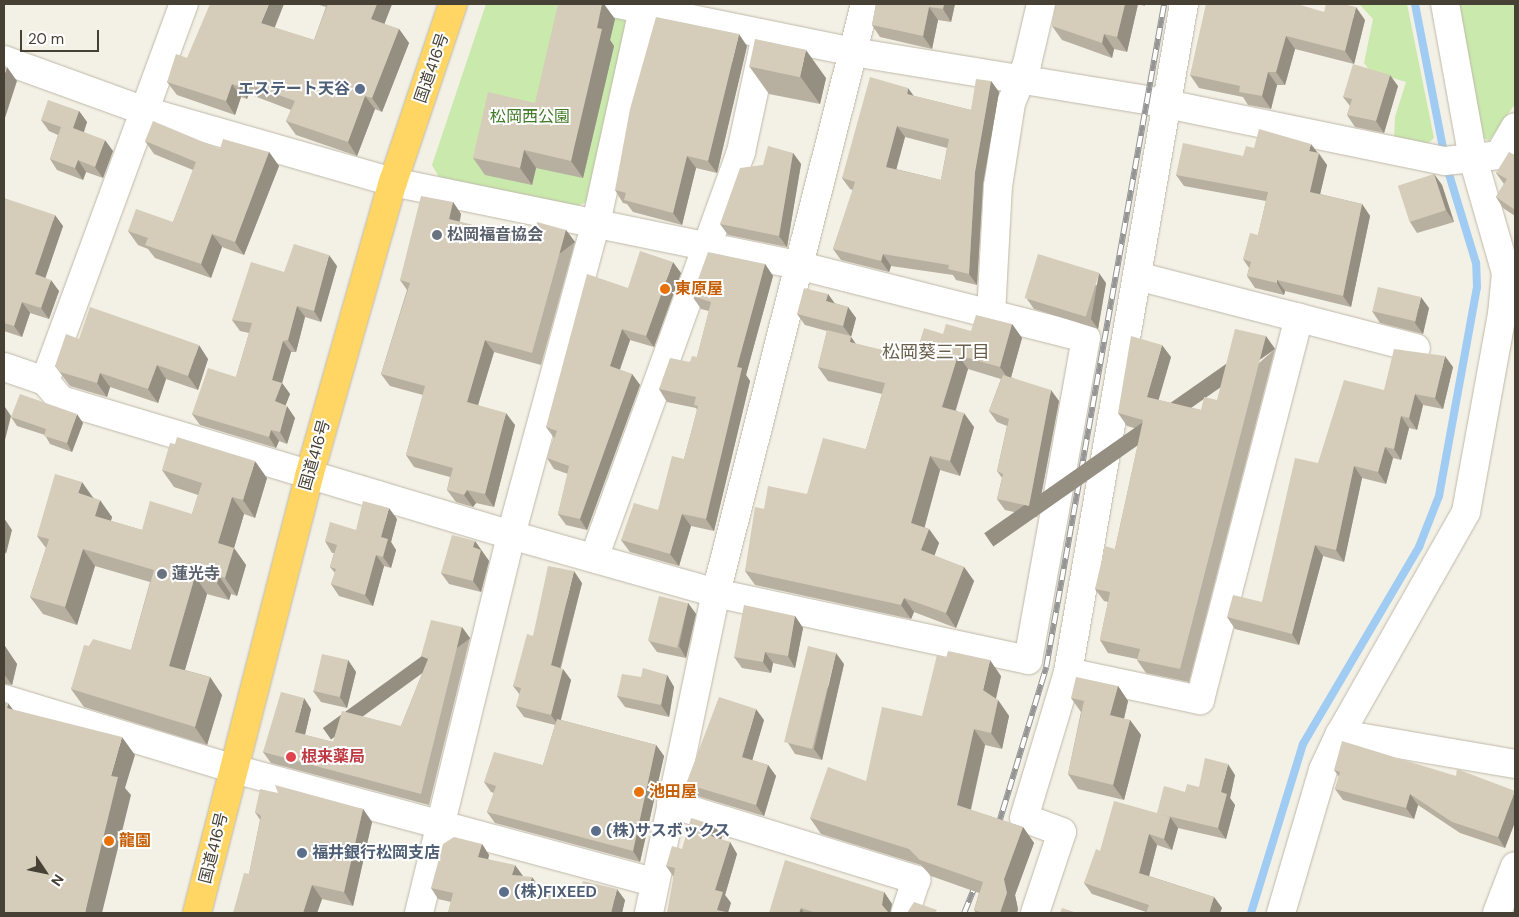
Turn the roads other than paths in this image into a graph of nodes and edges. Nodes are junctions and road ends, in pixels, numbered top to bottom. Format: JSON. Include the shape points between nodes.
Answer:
{"nodes":[{"id":1,"x":184,"y":4,"type":"edge"},
{"id":2,"x":454,"y":4,"type":"edge"},
{"id":3,"x":865,"y":4,"type":"edge"},
{"id":4,"x":1041,"y":4,"type":"edge"},
{"id":5,"x":1184,"y":4,"type":"edge"},
{"id":6,"x":1445,"y":4,"type":"edge"},
{"id":7,"x":631,"y":6,"type":"edge"},
{"id":8,"x":766,"y":34,"type":"junction"},
{"id":9,"x":853,"y":52,"type":"junction"},
{"id":10,"x":4,"y":60,"type":"edge"},
{"id":11,"x":1017,"y":78,"type":"junction"},
{"id":12,"x":1167,"y":104,"type":"junction"},
{"id":13,"x":145,"y":111,"type":"junction"},
{"id":14,"x":1515,"y":127,"type":"edge"},
{"id":15,"x":1473,"y":160,"type":"junction"},
{"id":16,"x":393,"y":182,"type":"junction"},
{"id":17,"x":596,"y":223,"type":"junction"},
{"id":18,"x":708,"y":246,"type":"junction"},
{"id":19,"x":797,"y":265,"type":"junction"},
{"id":20,"x":1137,"y":276,"type":"junction"},
{"id":21,"x":991,"y":314,"type":"junction"},
{"id":22,"x":1509,"y":316,"type":"edge"},
{"id":23,"x":1299,"y":318,"type":"junction"},
{"id":24,"x":1416,"y":348,"type":"dead end"},
{"id":25,"x":4,"y":367,"type":"edge"},
{"id":26,"x":45,"y":381,"type":"junction"},
{"id":27,"x":308,"y":476,"type":"junction"},
{"id":28,"x":511,"y":535,"type":"junction"},
{"id":29,"x":594,"y":558,"type":"junction"},
{"id":30,"x":716,"y":593,"type":"junction"},
{"id":31,"x":1068,"y":672,"type":"junction"},
{"id":32,"x":4,"y":699,"type":"edge"},
{"id":33,"x":1340,"y":734,"type":"junction"},
{"id":34,"x":1515,"y":764,"type":"edge"},
{"id":35,"x":234,"y":769,"type":"junction"},
{"id":36,"x":671,"y":804,"type":"junction"},
{"id":37,"x":439,"y":827,"type":"junction"},
{"id":38,"x":1515,"y":866,"type":"edge"},
{"id":39,"x":654,"y":882,"type":"junction"},
{"id":40,"x":198,"y":913,"type":"edge"},
{"id":41,"x":419,"y":913,"type":"edge"},
{"id":42,"x":649,"y":913,"type":"edge"},
{"id":43,"x":905,"y":913,"type":"edge"},
{"id":44,"x":1035,"y":913,"type":"edge"},
{"id":45,"x":1281,"y":913,"type":"edge"},
{"id":46,"x":1497,"y":913,"type":"edge"}],
"edges":[{"from":1,"to":13,"type":"street"},
{"from":2,"to":16,"type":"highway","name":"国道416号"},
{"from":3,"to":9,"type":"street"},
{"from":4,"to":11,"type":"street","via":[[1027,64]]},
{"from":5,"to":12,"type":"street"},
{"from":6,"to":15,"type":"street"},
{"from":7,"to":8,"type":"street"},
{"from":7,"to":17,"type":"street"},
{"from":8,"to":9,"type":"street"},
{"from":8,"to":18,"type":"street","via":[[741,152]]},
{"from":9,"to":11,"type":"street"},
{"from":9,"to":19,"type":"street"},
{"from":10,"to":13,"type":"street"},
{"from":11,"to":12,"type":"street"},
{"from":11,"to":21,"type":"street","via":[[998,186]]},
{"from":12,"to":15,"type":"street","via":[[1445,161]]},
{"from":12,"to":20,"type":"street"},
{"from":13,"to":16,"type":"street"},
{"from":13,"to":26,"type":"street"},
{"from":14,"to":15,"type":"street","via":[[1499,155]]},
{"from":15,"to":22,"type":"street","via":[[1506,273]]},
{"from":16,"to":17,"type":"street"},
{"from":16,"to":27,"type":"highway","name":"国道416号"},
{"from":17,"to":18,"type":"street"},
{"from":17,"to":28,"type":"street"},
{"from":18,"to":19,"type":"street"},
{"from":18,"to":29,"type":"street"},
{"from":19,"to":21,"type":"street"},
{"from":19,"to":30,"type":"street"},
{"from":20,"to":23,"type":"street"},
{"from":20,"to":31,"type":"street"},
{"from":21,"to":30,"type":"street","via":[[1086,338],[1028,660]]},
{"from":22,"to":33,"type":"street","via":[[1466,512]]},
{"from":23,"to":24,"type":"street"},
{"from":23,"to":31,"type":"street","via":[[1200,700]]},
{"from":25,"to":26,"type":"street"},
{"from":26,"to":27,"type":"street","via":[[62,400]]},
{"from":27,"to":28,"type":"street"},
{"from":27,"to":35,"type":"highway","name":"国道416号"},
{"from":28,"to":29,"type":"street"},
{"from":28,"to":37,"type":"street"},
{"from":29,"to":30,"type":"street"},
{"from":30,"to":36,"type":"street"},
{"from":31,"to":44,"type":"street","via":[[1024,818],[1062,832]]},
{"from":32,"to":35,"type":"street"},
{"from":33,"to":34,"type":"street"},
{"from":33,"to":45,"type":"street","via":[[1323,770]]},
{"from":35,"to":37,"type":"street"},
{"from":35,"to":40,"type":"highway","name":"国道416号"},
{"from":36,"to":39,"type":"street"},
{"from":36,"to":43,"type":"street","via":[[916,880]]},
{"from":37,"to":39,"type":"street"},
{"from":37,"to":41,"type":"street"},
{"from":38,"to":46,"type":"street"},
{"from":39,"to":42,"type":"street"}]}
